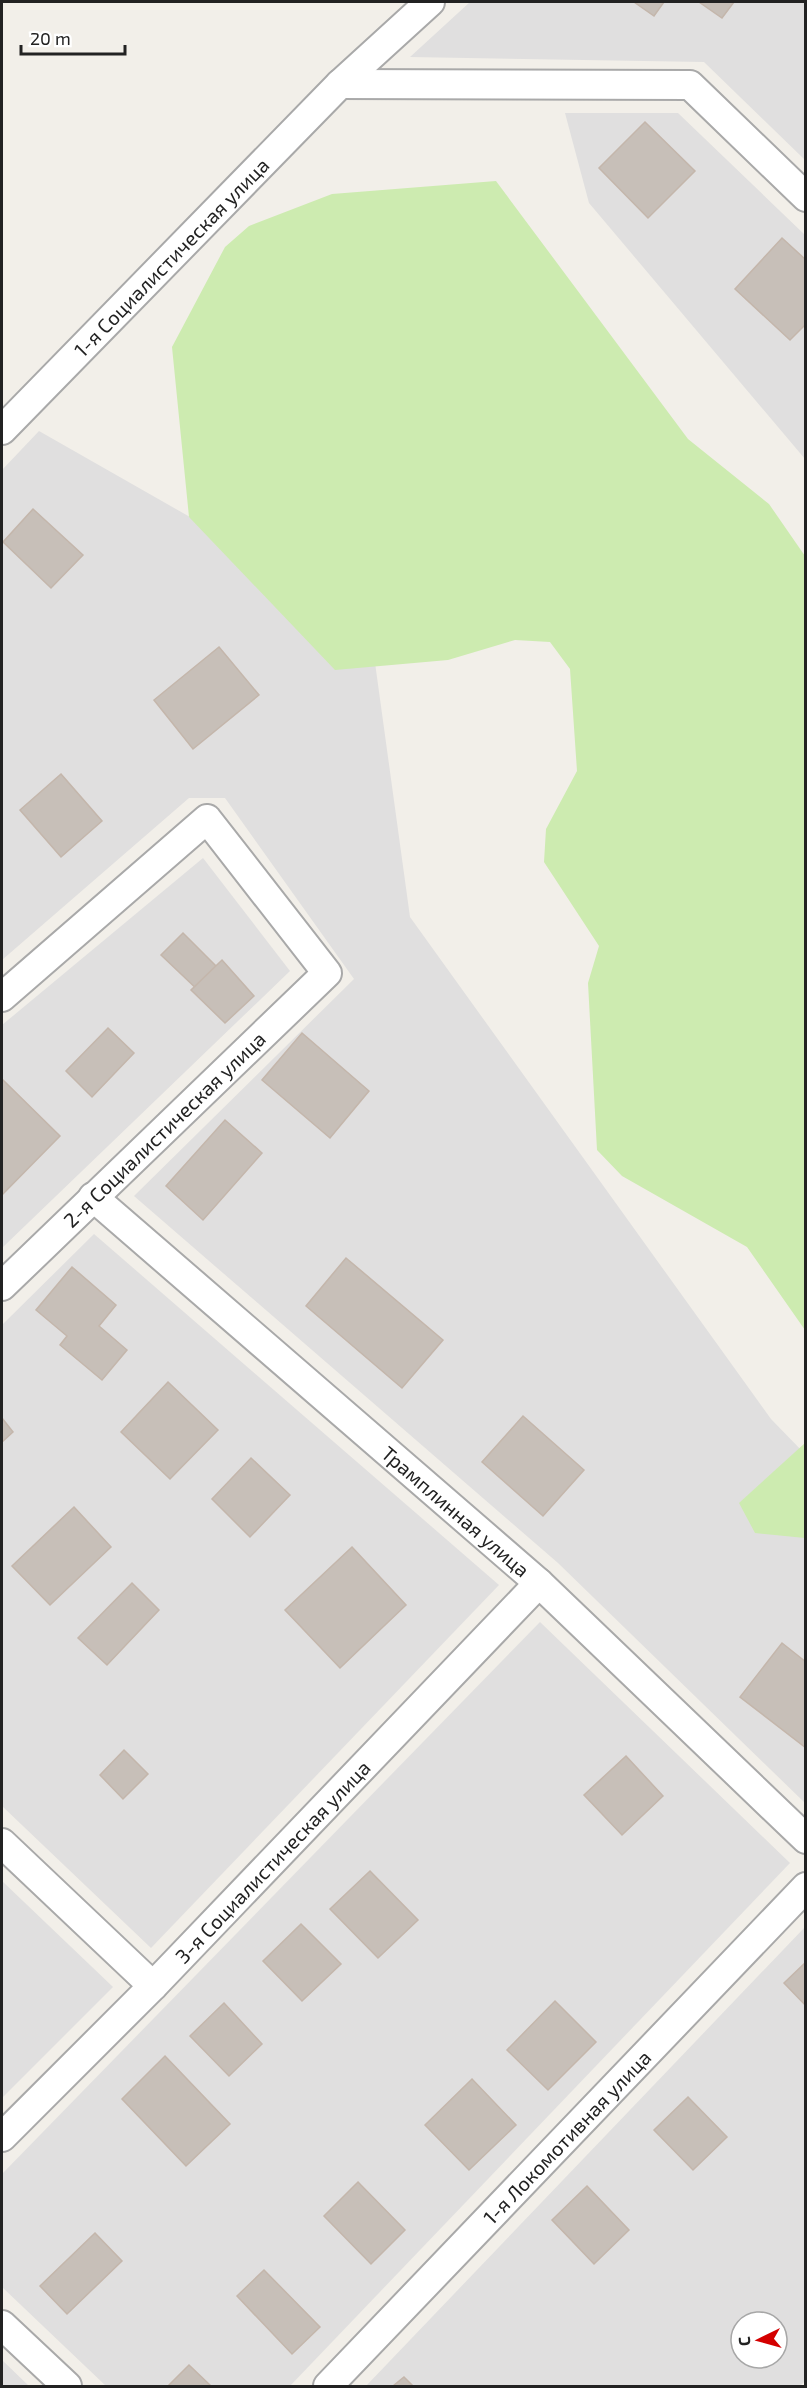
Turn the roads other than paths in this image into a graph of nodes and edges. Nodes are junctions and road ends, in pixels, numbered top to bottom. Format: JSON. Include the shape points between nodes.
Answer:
{"nodes":[{"id":1,"x":430,"y":2,"type":"edge"},
{"id":2,"x":340,"y":84,"type":"junction"},
{"id":3,"x":806,"y":197,"type":"edge"},
{"id":4,"x":2,"y":430,"type":"edge"},
{"id":5,"x":2,"y":997,"type":"edge"},
{"id":6,"x":93,"y":1197,"type":"junction"},
{"id":7,"x":2,"y":1286,"type":"edge"},
{"id":8,"x":539,"y":1583,"type":"junction"},
{"id":9,"x":806,"y":1839,"type":"edge"},
{"id":10,"x":2,"y":1843,"type":"edge"},
{"id":11,"x":806,"y":1887,"type":"edge"},
{"id":12,"x":153,"y":1986,"type":"junction"},
{"id":13,"x":2,"y":2137,"type":"edge"},
{"id":14,"x":2,"y":2325,"type":"edge"},
{"id":15,"x":67,"y":2386,"type":"edge"},
{"id":16,"x":328,"y":2386,"type":"edge"}],
"edges":[{"from":1,"to":2,"type":"street","name":"1-я Социалистическая улица"},
{"from":2,"to":3,"type":"street","via":[[690,85]]},
{"from":2,"to":4,"type":"street","name":"1-я Социалистическая улица"},
{"from":5,"to":6,"type":"street","name":"2-я Социалистическая улица","via":[[207,819],[327,973]]},
{"from":6,"to":7,"type":"street","name":"2-я Социалистическая улица"},
{"from":6,"to":8,"type":"street","name":"Трамплинная улица"},
{"from":8,"to":9,"type":"street","name":"Трамплинная улица"},
{"from":8,"to":12,"type":"street","name":"3-я Социалистическая улица"},
{"from":10,"to":12,"type":"street"},
{"from":11,"to":16,"type":"street","name":"1-я Локомотивная улица"},
{"from":12,"to":13,"type":"street","name":"3-я Социалистическая улица"},
{"from":14,"to":15,"type":"street"}]}
